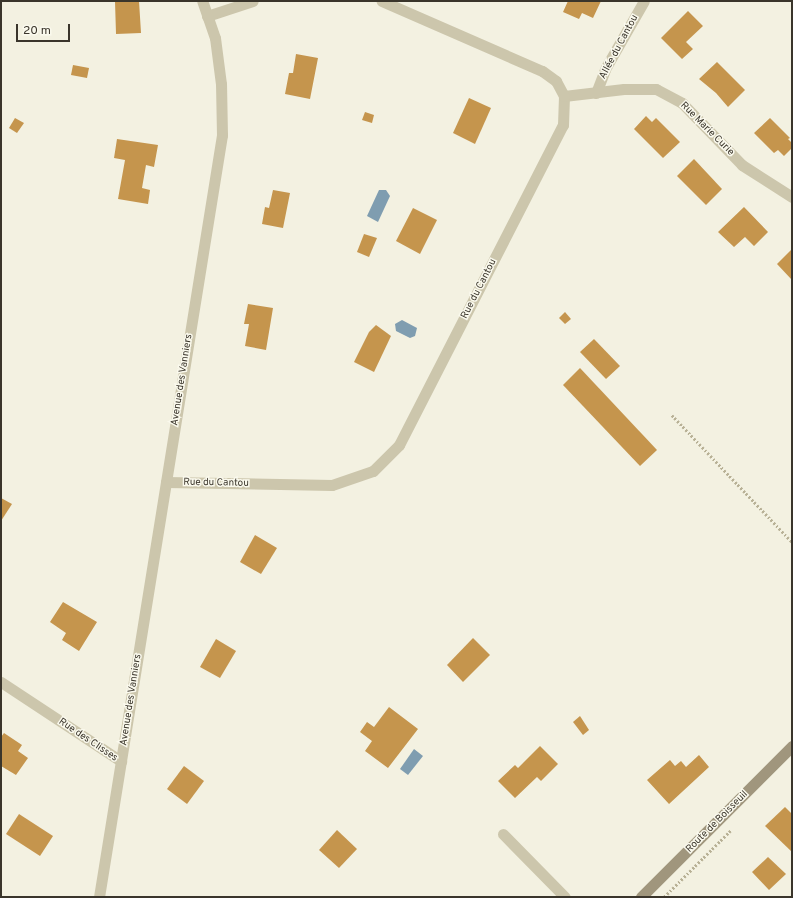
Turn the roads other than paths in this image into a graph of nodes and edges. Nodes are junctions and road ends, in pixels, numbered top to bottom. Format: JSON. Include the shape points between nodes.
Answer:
{"nodes":[{"id":1,"x":202,"y":1,"type":"edge"},
{"id":2,"x":253,"y":1,"type":"edge"},
{"id":3,"x":382,"y":1,"type":"edge"},
{"id":4,"x":644,"y":1,"type":"edge"},
{"id":5,"x":207,"y":16,"type":"junction"},
{"id":6,"x":596,"y":93,"type":"junction"},
{"id":7,"x":564,"y":96,"type":"junction"},
{"id":8,"x":792,"y":197,"type":"edge"},
{"id":9,"x":166,"y":482,"type":"junction"},
{"id":10,"x":1,"y":682,"type":"edge"},
{"id":11,"x":792,"y":746,"type":"edge"},
{"id":12,"x":121,"y":760,"type":"junction"},
{"id":13,"x":503,"y":834,"type":"dead end"},
{"id":14,"x":99,"y":897,"type":"edge"},
{"id":15,"x":565,"y":897,"type":"edge"},
{"id":16,"x":641,"y":897,"type":"edge"}],
"edges":[{"from":1,"to":5,"type":"street","name":"Avenue des Vanniers"},
{"from":2,"to":5,"type":"street"},
{"from":3,"to":7,"type":"street","via":[[542,71],[556,81]]},
{"from":4,"to":6,"type":"street","name":"Allée du Cantou","via":[[605,68]]},
{"from":5,"to":9,"type":"street","name":"Avenue des Vanniers","via":[[215,38],[219,69],[222,135]]},
{"from":6,"to":7,"type":"street","name":"Rue Marie Curie"},
{"from":6,"to":8,"type":"street","name":"Rue Marie Curie","via":[[624,89],[656,89],[682,103],[742,165]]},
{"from":7,"to":9,"type":"street","name":"Rue du Cantou","via":[[562,126],[552,147],[399,445],[373,471],[332,485]]},
{"from":9,"to":12,"type":"street","name":"Avenue des Vanniers"},
{"from":10,"to":12,"type":"street","name":"Rue des Clisses"},
{"from":11,"to":16,"type":"main road","name":"Route de Boisseuil"},
{"from":12,"to":14,"type":"street","name":"Rue des Clisses"},
{"from":13,"to":15,"type":"street"}]}
